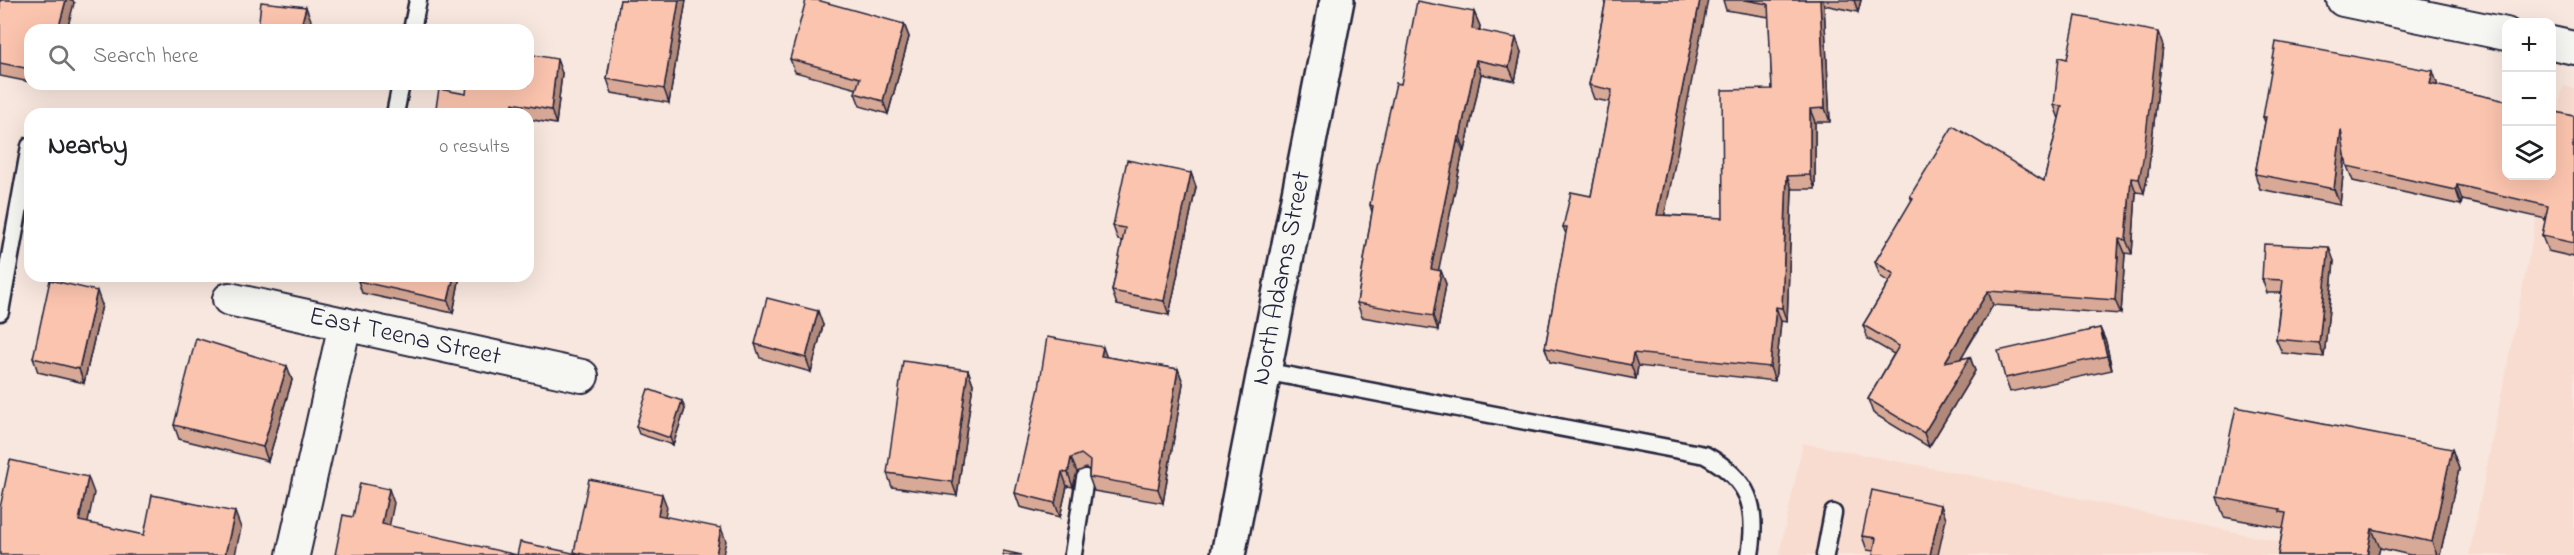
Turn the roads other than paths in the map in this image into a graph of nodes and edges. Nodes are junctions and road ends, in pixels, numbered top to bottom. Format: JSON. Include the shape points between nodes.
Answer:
{"nodes":[{"id":1,"x":418,"y":0,"type":"edge"},
{"id":2,"x":1337,"y":0,"type":"edge"},
{"id":3,"x":2343,"y":0,"type":"edge"},
{"id":4,"x":413,"y":24,"type":"edge"},
{"id":5,"x":2502,"y":33,"type":"edge"},
{"id":6,"x":2556,"y":44,"type":"edge"},
{"id":7,"x":2574,"y":48,"type":"edge"},
{"id":8,"x":400,"y":90,"type":"edge"},
{"id":9,"x":396,"y":108,"type":"edge"},
{"id":10,"x":24,"y":179,"type":"edge"},
{"id":11,"x":230,"y":299,"type":"dead end"},
{"id":12,"x":0,"y":312,"type":"edge"},
{"id":13,"x":345,"y":324,"type":"junction"},
{"id":14,"x":1264,"y":371,"type":"junction"},
{"id":15,"x":582,"y":376,"type":"dead end"},
{"id":16,"x":1085,"y":478,"type":"dead end"},
{"id":17,"x":1833,"y":513,"type":"dead end"},
{"id":18,"x":292,"y":555,"type":"edge"},
{"id":19,"x":1074,"y":555,"type":"edge"},
{"id":20,"x":1228,"y":555,"type":"edge"},
{"id":21,"x":1750,"y":555,"type":"edge"},
{"id":22,"x":1825,"y":555,"type":"edge"}],
"edges":[{"from":1,"to":4,"type":"lane"},
{"from":2,"to":14,"type":"street","name":"North Adams Street"},
{"from":3,"to":5,"type":"street"},
{"from":6,"to":7,"type":"street"},
{"from":8,"to":9,"type":"lane"},
{"from":10,"to":12,"type":"lane"},
{"from":11,"to":13,"type":"street","name":"East Teena Street"},
{"from":13,"to":15,"type":"street","name":"East Teena Street"},
{"from":13,"to":18,"type":"street"},
{"from":14,"to":20,"type":"street","name":"North Adams Street"},
{"from":14,"to":21,"type":"lane","via":[[1705,455],[1724,466],[1743,487],[1753,511]]},
{"from":16,"to":19,"type":"lane"},
{"from":17,"to":22,"type":"lane"}]}
